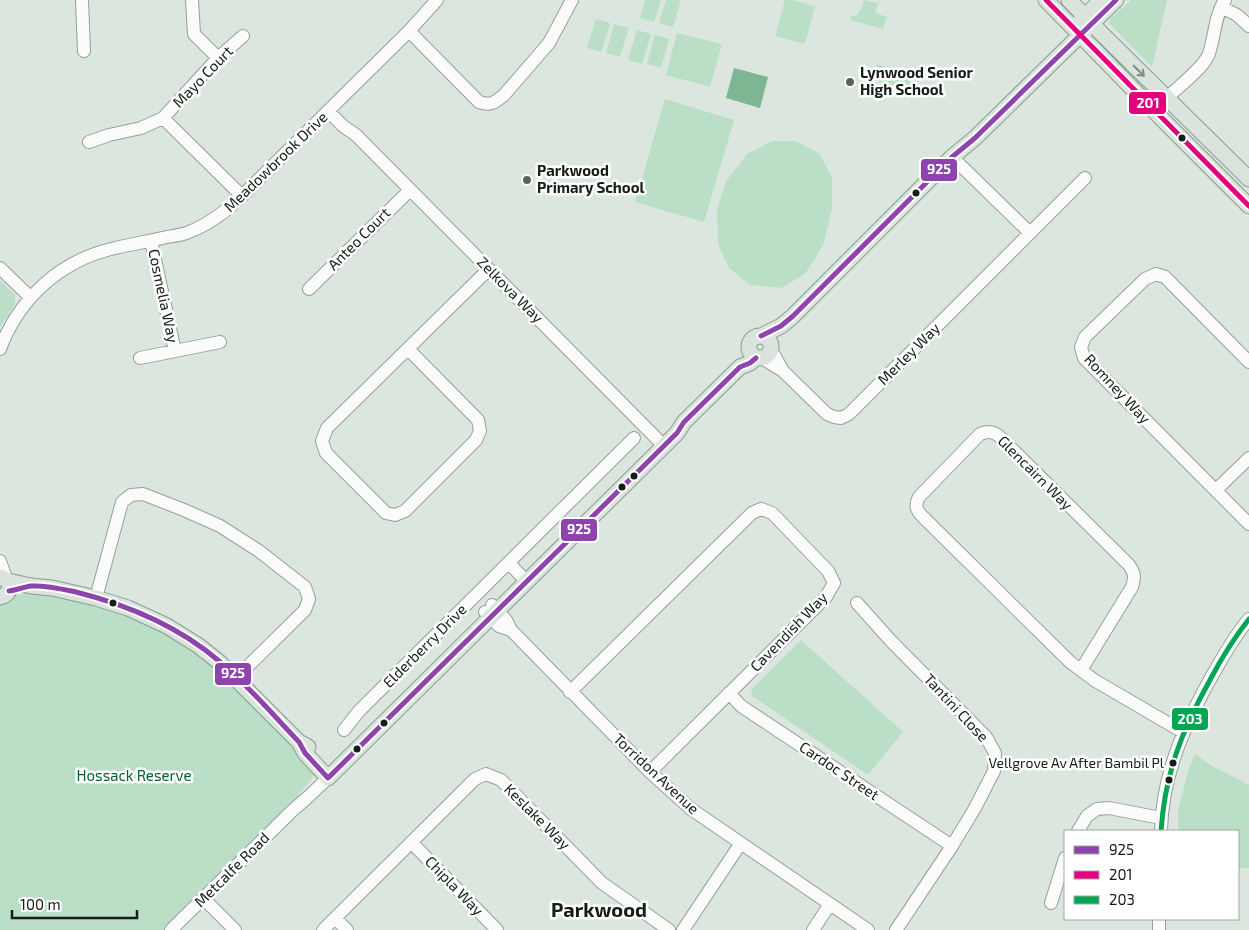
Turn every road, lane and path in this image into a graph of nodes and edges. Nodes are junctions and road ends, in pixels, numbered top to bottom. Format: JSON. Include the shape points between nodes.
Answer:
{"nodes":[{"id":1,"x":82,"y":0,"type":"edge"},
{"id":2,"x":192,"y":0,"type":"edge"},
{"id":3,"x":437,"y":0,"type":"edge"},
{"id":4,"x":572,"y":0,"type":"edge"},
{"id":5,"x":1046,"y":0,"type":"edge"},
{"id":6,"x":1069,"y":0,"type":"edge"},
{"id":7,"x":1101,"y":0,"type":"edge"},
{"id":8,"x":1116,"y":0,"type":"edge"},
{"id":9,"x":1223,"y":4,"type":"edge"},
{"id":10,"x":1088,"y":20,"type":"junction"},
{"id":11,"x":1249,"y":26,"type":"edge"},
{"id":12,"x":410,"y":31,"type":"junction"},
{"id":13,"x":1077,"y":32,"type":"junction"},
{"id":14,"x":243,"y":36,"type":"dead end"},
{"id":15,"x":84,"y":51,"type":"dead end"},
{"id":16,"x":218,"y":58,"type":"junction"},
{"id":17,"x":1167,"y":98,"type":"junction"},
{"id":18,"x":330,"y":109,"type":"junction"},
{"id":19,"x":163,"y":118,"type":"junction"},
{"id":20,"x":89,"y":142,"type":"dead end"},
{"id":21,"x":952,"y":158,"type":"junction"},
{"id":22,"x":1085,"y":178,"type":"dead end"},
{"id":23,"x":1249,"y":179,"type":"edge"},
{"id":24,"x":410,"y":190,"type":"junction"},
{"id":25,"x":242,"y":196,"type":"junction"},
{"id":26,"x":1248,"y":204,"type":"edge"},
{"id":27,"x":1030,"y":233,"type":"junction"},
{"id":28,"x":151,"y":241,"type":"junction"},
{"id":29,"x":0,"y":268,"type":"edge"},
{"id":30,"x":489,"y":269,"type":"junction"},
{"id":31,"x":309,"y":289,"type":"dead end"},
{"id":32,"x":30,"y":297,"type":"junction"},
{"id":33,"x":220,"y":342,"type":"dead end"},
{"id":34,"x":0,"y":349,"type":"edge"},
{"id":35,"x":408,"y":350,"type":"junction"},
{"id":36,"x":761,"y":350,"type":"junction"},
{"id":37,"x":175,"y":351,"type":"junction"},
{"id":38,"x":140,"y":358,"type":"dead end"},
{"id":39,"x":1249,"y":362,"type":"edge"},
{"id":40,"x":634,"y":438,"type":"dead end"},
{"id":41,"x":661,"y":443,"type":"junction"},
{"id":42,"x":1249,"y":458,"type":"edge"},
{"id":43,"x":1216,"y":490,"type":"junction"},
{"id":44,"x":1249,"y":524,"type":"edge"},
{"id":45,"x":0,"y":562,"type":"edge"},
{"id":46,"x":509,"y":563,"type":"junction"},
{"id":47,"x":524,"y":579,"type":"junction"},
{"id":48,"x":4,"y":585,"type":"edge"},
{"id":49,"x":96,"y":598,"type":"junction"},
{"id":50,"x":857,"y":603,"type":"dead end"},
{"id":51,"x":491,"y":611,"type":"junction"},
{"id":52,"x":1249,"y":620,"type":"edge"},
{"id":53,"x":1081,"y":670,"type":"junction"},
{"id":54,"x":236,"y":678,"type":"junction"},
{"id":55,"x":570,"y":692,"type":"junction"},
{"id":56,"x":729,"y":693,"type":"junction"},
{"id":57,"x":344,"y":730,"type":"dead end"},
{"id":58,"x":1183,"y":732,"type":"junction"},
{"id":59,"x":328,"y":772,"type":"junction"},
{"id":60,"x":650,"y":772,"type":"junction"},
{"id":61,"x":1161,"y":818,"type":"junction"},
{"id":62,"x":1079,"y":830,"type":"edge"},
{"id":63,"x":1161,"y":830,"type":"edge"},
{"id":64,"x":411,"y":842,"type":"junction"},
{"id":65,"x":741,"y":843,"type":"junction"},
{"id":66,"x":952,"y":846,"type":"junction"},
{"id":67,"x":1064,"y":861,"type":"edge"},
{"id":68,"x":203,"y":898,"type":"junction"},
{"id":69,"x":1051,"y":903,"type":"dead end"},
{"id":70,"x":830,"y":904,"type":"junction"},
{"id":71,"x":335,"y":918,"type":"junction"},
{"id":72,"x":171,"y":930,"type":"edge"},
{"id":73,"x":235,"y":930,"type":"edge"},
{"id":74,"x":323,"y":930,"type":"edge"},
{"id":75,"x":347,"y":930,"type":"edge"},
{"id":76,"x":496,"y":930,"type":"edge"},
{"id":77,"x":669,"y":930,"type":"edge"},
{"id":78,"x":683,"y":930,"type":"edge"},
{"id":79,"x":813,"y":930,"type":"edge"},
{"id":80,"x":868,"y":930,"type":"edge"},
{"id":81,"x":896,"y":930,"type":"edge"}],
"edges":[{"from":1,"to":15,"type":"street"},
{"from":2,"to":16,"type":"street","via":[[194,34]]},
{"from":3,"to":12,"type":"street","name":"Meadowbrook Drive"},
{"from":4,"to":12,"type":"street","via":[[549,42],[504,96],[487,105],[479,102]]},
{"from":5,"to":13,"type":"main road"},
{"from":6,"to":10,"type":"main road"},
{"from":7,"to":10,"type":"main road"},
{"from":8,"to":10,"type":"main road"},
{"from":9,"to":11,"type":"street"},
{"from":9,"to":17,"type":"street","via":[[1204,63]]},
{"from":10,"to":13,"type":"main road"},
{"from":10,"to":17,"type":"main road","one_way":true},
{"from":12,"to":18,"type":"street","name":"Meadowbrook Drive"},
{"from":13,"to":21,"type":"main road","via":[[1038,76]]},
{"from":13,"to":26,"type":"main road"},
{"from":14,"to":16,"type":"street","name":"Mayo Court"},
{"from":16,"to":19,"type":"street","name":"Mayo Court"},
{"from":17,"to":23,"type":"main road"},
{"from":18,"to":24,"type":"street","name":"Zelkova Way","via":[[347,121],[356,135]]},
{"from":18,"to":25,"type":"street","name":"Meadowbrook Drive"},
{"from":19,"to":20,"type":"street","name":"Mayo Court"},
{"from":19,"to":25,"type":"street","name":"Mayo Court"},
{"from":21,"to":27,"type":"street"},
{"from":21,"to":36,"type":"main road"},
{"from":22,"to":27,"type":"street","name":"Merley Way"},
{"from":24,"to":30,"type":"street","name":"Zelkova Way"},
{"from":24,"to":31,"type":"street","name":"Anteo Court"},
{"from":25,"to":28,"type":"street","name":"Meadowbrook Drive","via":[[205,225],[188,233]]},
{"from":27,"to":36,"type":"street","name":"Merley Way","via":[[849,414],[841,418],[827,414],[782,370],[774,355]]},
{"from":28,"to":32,"type":"street","name":"Meadowbrook Drive","via":[[89,256],[65,268]]},
{"from":28,"to":37,"type":"street","name":"Cosmelia Way"},
{"from":29,"to":32,"type":"street"},
{"from":30,"to":35,"type":"street"},
{"from":30,"to":41,"type":"street","name":"Zelkova Way"},
{"from":32,"to":34,"type":"street","name":"Meadowbrook Drive","via":[[14,318]]},
{"from":33,"to":37,"type":"street","name":"Cosmelia Way"},
{"from":35,"to":35,"type":"street","via":[[327,428],[322,441],[326,453],[386,513],[395,515],[405,512],[476,440],[480,431],[478,420]]},
{"from":36,"to":41,"type":"main road","name":"Metcalfe Road","via":[[742,359],[740,367],[677,432]]},
{"from":37,"to":38,"type":"street","name":"Cosmelia Way"},
{"from":39,"to":43,"type":"street","name":"Romney Way","via":[[1165,277],[1156,274],[1144,279],[1085,337],[1081,347],[1084,358]]},
{"from":40,"to":46,"type":"street","name":"Elderberry Drive"},
{"from":41,"to":47,"type":"main road","name":"Metcalfe Road"},
{"from":42,"to":43,"type":"street"},
{"from":43,"to":44,"type":"street","name":"Romney Way"},
{"from":45,"to":48,"type":"street"},
{"from":46,"to":47,"type":"street"},
{"from":46,"to":57,"type":"street","name":"Elderberry Drive"},
{"from":47,"to":51,"type":"main road","name":"Metcalfe Road"},
{"from":48,"to":49,"type":"main road","via":[[52,588]]},
{"from":49,"to":54,"type":"main road","via":[[168,626],[209,654]]},
{"from":49,"to":54,"type":"street","via":[[122,502],[131,495],[143,494],[220,526],[305,587],[310,599],[305,610]]},
{"from":50,"to":66,"type":"street","name":"Tantini Close","via":[[986,737],[995,753],[994,771]]},
{"from":51,"to":55,"type":"street","name":"Torridon Avenue","via":[[499,626],[511,630]]},
{"from":51,"to":59,"type":"main road","name":"Metcalfe Road"},
{"from":52,"to":58,"type":"street","via":[[1221,660]]},
{"from":53,"to":53,"type":"street","name":"Glencairn Way","via":[[917,508],[918,497],[980,434],[996,433],[1133,570],[1132,587]]},
{"from":53,"to":58,"type":"street","name":"Glencairn Way"},
{"from":54,"to":59,"type":"main road","via":[[299,742],[305,753]]},
{"from":55,"to":56,"type":"street","name":"Cavendish Way","via":[[752,513],[761,509],[772,513],[828,571],[834,583],[826,596]]},
{"from":55,"to":60,"type":"street","name":"Torridon Avenue"},
{"from":56,"to":60,"type":"street","name":"Cavendish Way"},
{"from":56,"to":66,"type":"street","name":"Cardoc Street","via":[[741,706]]},
{"from":58,"to":61,"type":"street"},
{"from":59,"to":68,"type":"street","name":"Metcalfe Road","via":[[308,798]]},
{"from":60,"to":65,"type":"street","name":"Torridon Avenue","via":[[691,809]]},
{"from":61,"to":62,"type":"street","via":[[1109,808],[1097,809],[1087,816]]},
{"from":61,"to":63,"type":"street"},
{"from":64,"to":71,"type":"street","name":"Keslake Way"},
{"from":64,"to":76,"type":"street","name":"Chipla Way"},
{"from":64,"to":77,"type":"street","name":"Keslake Way","via":[[475,779],[486,774],[500,780],[602,883]]},
{"from":65,"to":70,"type":"street","name":"Torridon Avenue"},
{"from":65,"to":78,"type":"street"},
{"from":66,"to":81,"type":"street","name":"Tantini Close"},
{"from":67,"to":69,"type":"street"},
{"from":68,"to":72,"type":"street","name":"Metcalfe Road"},
{"from":68,"to":73,"type":"street"},
{"from":70,"to":79,"type":"street"},
{"from":70,"to":80,"type":"street","name":"Torridon Avenue"},
{"from":71,"to":74,"type":"street","name":"Keslake Way"},
{"from":71,"to":75,"type":"street"}]}
